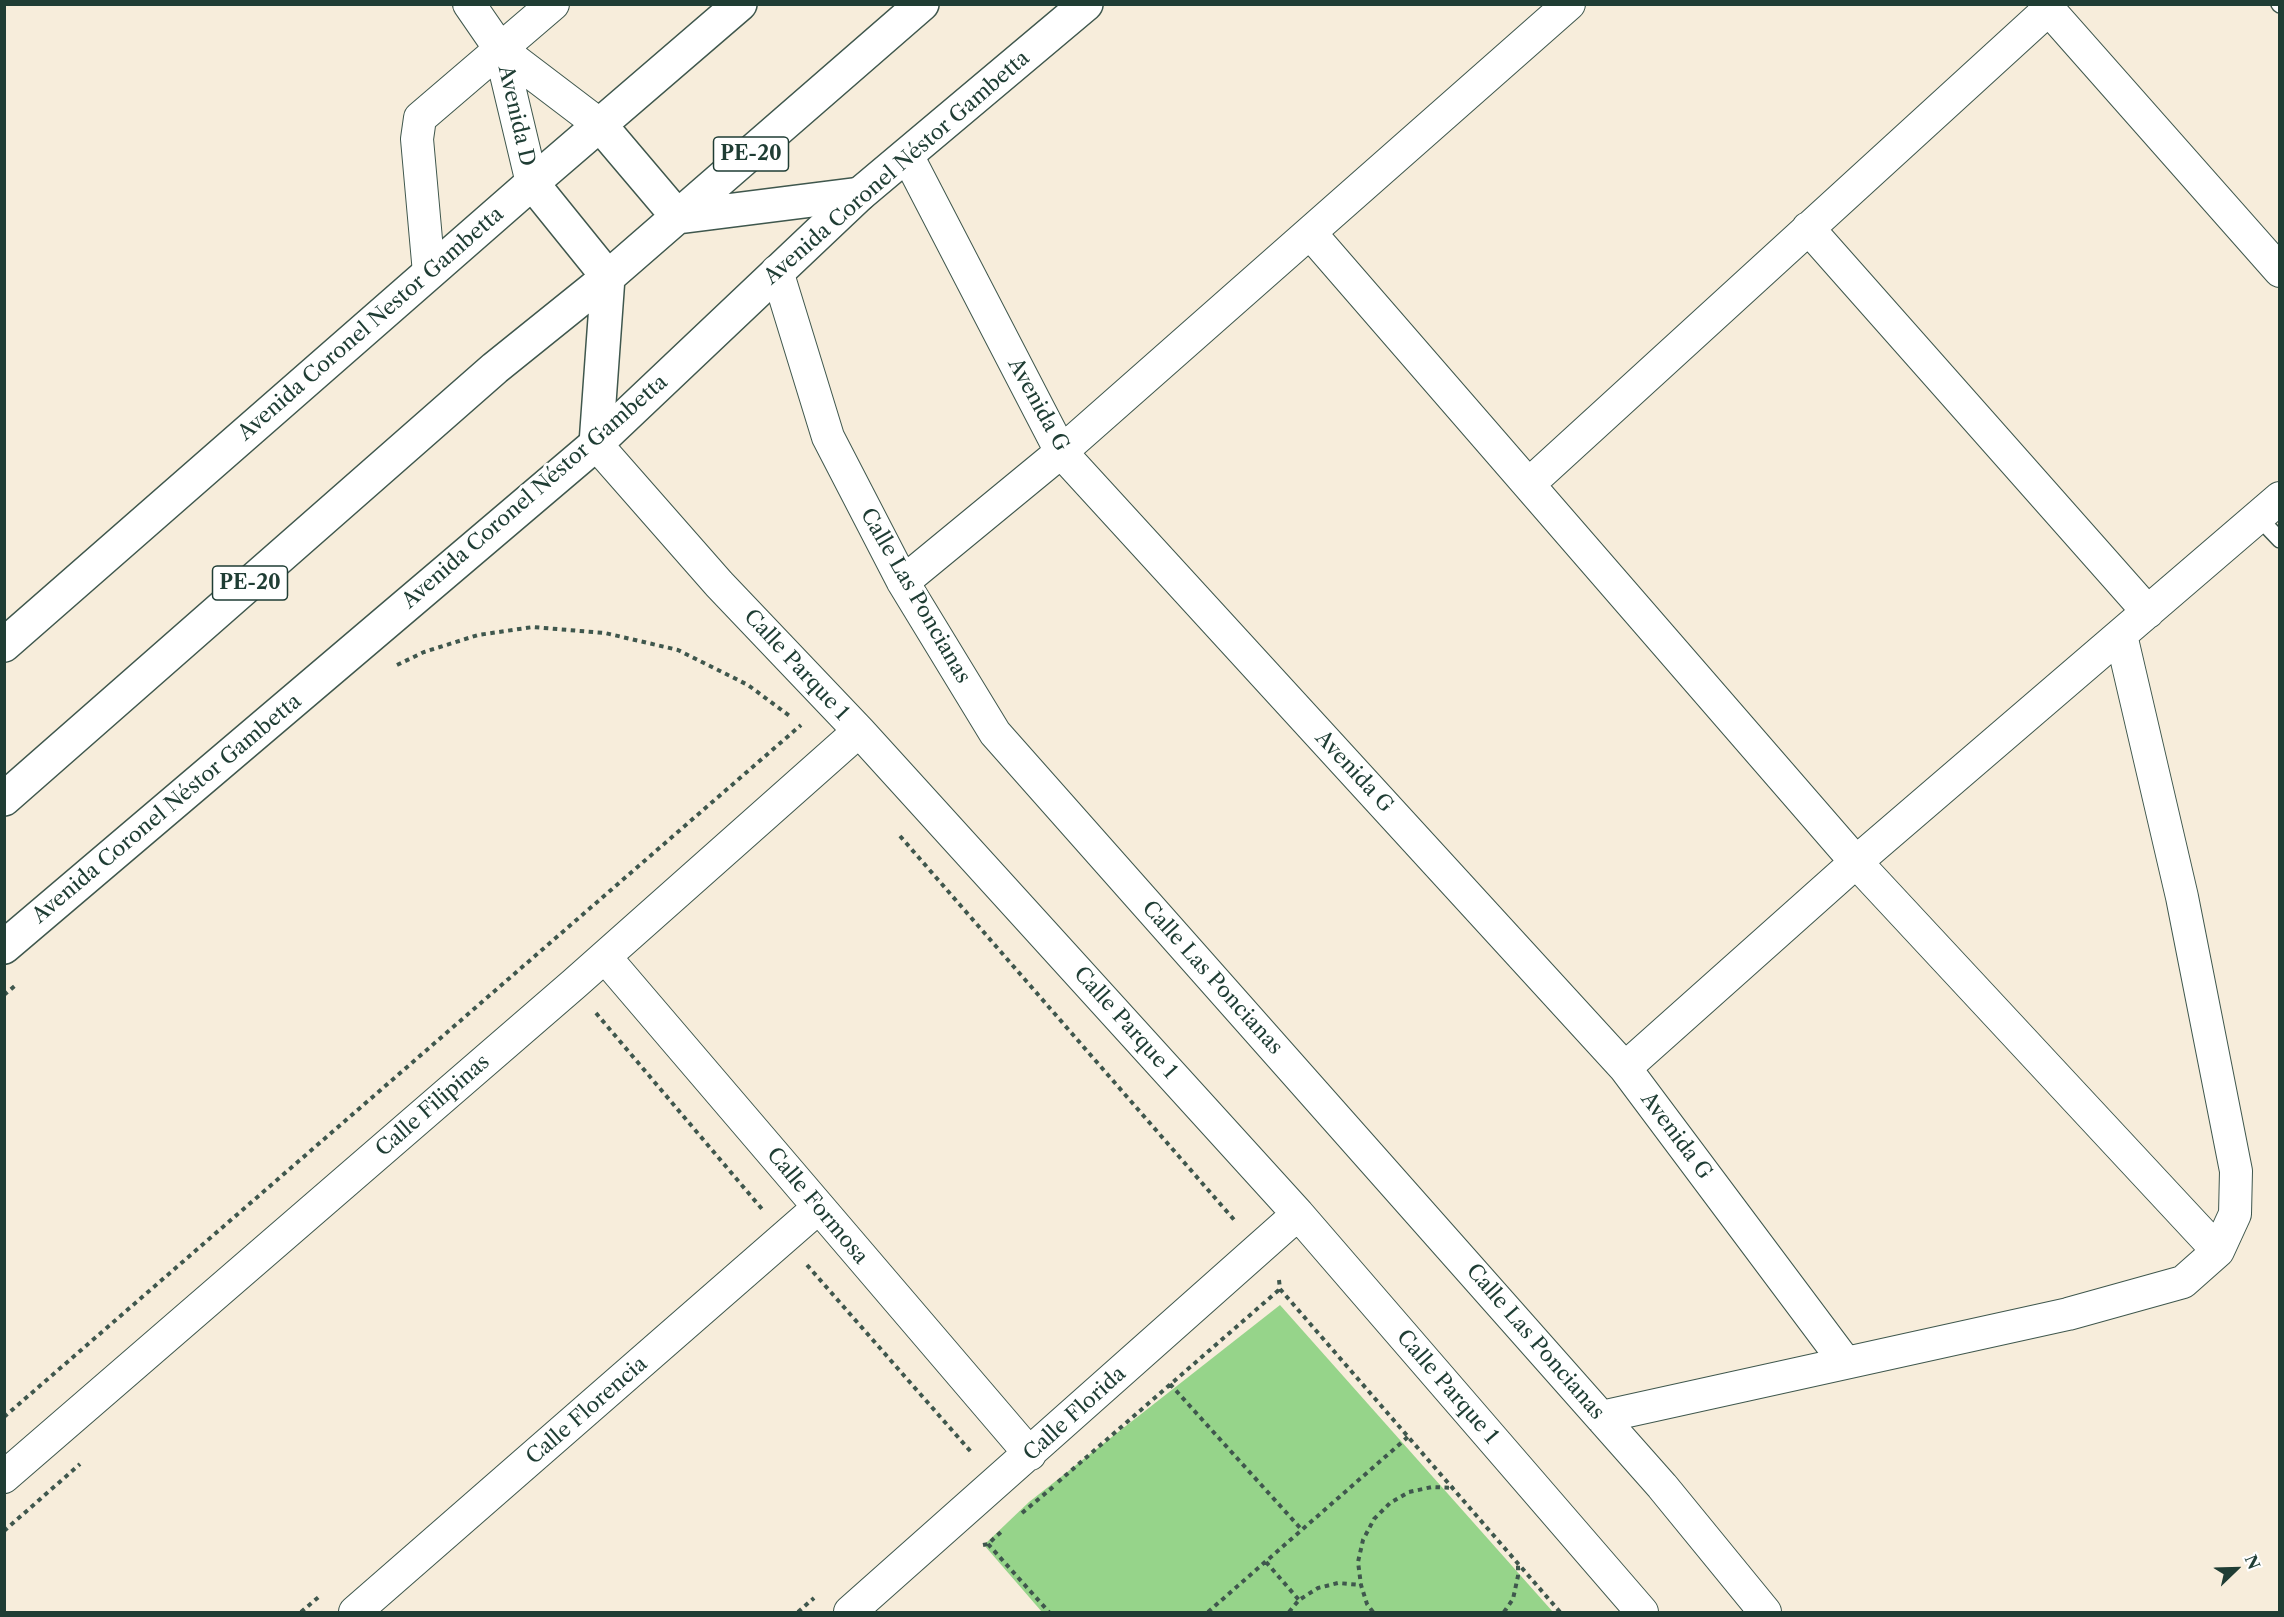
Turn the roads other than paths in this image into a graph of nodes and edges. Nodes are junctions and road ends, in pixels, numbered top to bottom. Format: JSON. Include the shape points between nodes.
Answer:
{"nodes":[{"id":1,"x":469,"y":4,"type":"edge"},
{"id":2,"x":553,"y":4,"type":"edge"},
{"id":3,"x":740,"y":4,"type":"edge"},
{"id":4,"x":922,"y":4,"type":"edge"},
{"id":5,"x":1086,"y":4,"type":"edge"},
{"id":6,"x":1569,"y":4,"type":"edge"},
{"id":7,"x":2046,"y":7,"type":"edge"},
{"id":8,"x":500,"y":49,"type":"junction"},
{"id":9,"x":600,"y":125,"type":"junction"},
{"id":10,"x":907,"y":155,"type":"junction"},
{"id":11,"x":532,"y":183,"type":"junction"},
{"id":12,"x":860,"y":194,"type":"junction"},
{"id":13,"x":678,"y":217,"type":"junction"},
{"id":14,"x":1808,"y":228,"type":"junction"},
{"id":15,"x":1311,"y":234,"type":"junction"},
{"id":16,"x":777,"y":271,"type":"junction"},
{"id":17,"x":2280,"y":271,"type":"edge"},
{"id":18,"x":429,"y":273,"type":"junction"},
{"id":19,"x":609,"y":277,"type":"junction"},
{"id":20,"x":596,"y":444,"type":"junction"},
{"id":21,"x":1061,"y":452,"type":"junction"},
{"id":22,"x":1529,"y":484,"type":"junction"},
{"id":23,"x":2269,"y":508,"type":"edge"},
{"id":24,"x":2280,"y":540,"type":"edge"},
{"id":25,"x":903,"y":582,"type":"junction"},
{"id":26,"x":2148,"y":612,"type":"junction"},
{"id":27,"x":2121,"y":634,"type":"junction"},
{"id":28,"x":4,"y":645,"type":"edge"},
{"id":29,"x":859,"y":731,"type":"junction"},
{"id":30,"x":4,"y":799,"type":"edge"},
{"id":31,"x":1856,"y":862,"type":"junction"},
{"id":32,"x":4,"y":947,"type":"edge"},
{"id":33,"x":605,"y":957,"type":"junction"},
{"id":34,"x":1625,"y":1068,"type":"junction"},
{"id":35,"x":818,"y":1208,"type":"junction"},
{"id":36,"x":1298,"y":1214,"type":"junction"},
{"id":37,"x":2218,"y":1251,"type":"junction"},
{"id":38,"x":1845,"y":1362,"type":"junction"},
{"id":39,"x":1601,"y":1417,"type":"junction"},
{"id":40,"x":1030,"y":1455,"type":"junction"},
{"id":41,"x":4,"y":1477,"type":"edge"},
{"id":42,"x":355,"y":1612,"type":"edge"},
{"id":43,"x":850,"y":1612,"type":"edge"},
{"id":44,"x":1642,"y":1612,"type":"edge"},
{"id":45,"x":1765,"y":1612,"type":"edge"}],
"edges":[{"from":1,"to":8,"type":"street","name":"Avenida D"},
{"from":2,"to":8,"type":"street"},
{"from":3,"to":9,"type":"main road","name":"Avenida Coronel Nestor Gambetta"},
{"from":4,"to":13,"type":"main road","number":"PE-20"},
{"from":5,"to":10,"type":"main road","name":"Avenida Coronel Néstor Gambetta"},
{"from":6,"to":15,"type":"street"},
{"from":7,"to":14,"type":"street"},
{"from":7,"to":17,"type":"street"},
{"from":8,"to":9,"type":"street","name":"Avenida D"},
{"from":8,"to":11,"type":"street","name":"Avenida D"},
{"from":8,"to":18,"type":"street","via":[[420,118],[417,139]]},
{"from":9,"to":11,"type":"main road","name":"Avenida Coronel Nestor Gambetta"},
{"from":9,"to":13,"type":"main road"},
{"from":10,"to":12,"type":"main road","name":"Avenida Coronel Néstor Gambetta"},
{"from":10,"to":21,"type":"street","name":"Avenida G"},
{"from":11,"to":18,"type":"main road","name":"Avenida Coronel Nestor Gambetta"},
{"from":11,"to":19,"type":"main road"},
{"from":12,"to":13,"type":"main road"},
{"from":12,"to":16,"type":"main road","name":"Avenida Coronel Néstor Gambetta"},
{"from":13,"to":19,"type":"main road","number":"PE-20"},
{"from":14,"to":22,"type":"street"},
{"from":14,"to":26,"type":"street"},
{"from":15,"to":21,"type":"street"},
{"from":15,"to":22,"type":"street"},
{"from":16,"to":20,"type":"main road","name":"Avenida Coronel Néstor Gambetta"},
{"from":16,"to":25,"type":"street","name":"Calle Las Poncianas","via":[[828,437]]},
{"from":18,"to":28,"type":"main road","name":"Avenida Coronel Nestor Gambetta"},
{"from":19,"to":20,"type":"main road"},
{"from":19,"to":30,"type":"main road","number":"PE-20","via":[[495,368]]},
{"from":20,"to":29,"type":"street","name":"Calle Parque 1","via":[[719,584]]},
{"from":20,"to":32,"type":"main road","name":"Avenida Coronel Néstor Gambetta"},
{"from":21,"to":25,"type":"street"},
{"from":21,"to":34,"type":"street","name":"Avenida G"},
{"from":22,"to":31,"type":"street"},
{"from":23,"to":24,"type":"lane"},
{"from":23,"to":26,"type":"street"},
{"from":25,"to":39,"type":"street","name":"Calle Las Poncianas","via":[[994,733]]},
{"from":26,"to":27,"type":"street"},
{"from":27,"to":31,"type":"street"},
{"from":27,"to":37,"type":"street","via":[[2182,897],[2236,1171],[2235,1214]]},
{"from":29,"to":33,"type":"street","name":"Calle Filipinas"},
{"from":29,"to":36,"type":"street","name":"Calle Parque 1"},
{"from":31,"to":34,"type":"street"},
{"from":31,"to":37,"type":"street"},
{"from":33,"to":35,"type":"street","name":"Calle Formosa"},
{"from":33,"to":41,"type":"street","name":"Calle Filipinas"},
{"from":34,"to":38,"type":"street","name":"Avenida G"},
{"from":35,"to":40,"type":"street","name":"Calle Formosa"},
{"from":35,"to":42,"type":"street","name":"Calle Florencia"},
{"from":36,"to":40,"type":"street","name":"Calle Florida"},
{"from":36,"to":44,"type":"street","name":"Calle Parque 1"},
{"from":37,"to":38,"type":"street","via":[[2183,1282],[2068,1314]]},
{"from":38,"to":39,"type":"street"},
{"from":39,"to":45,"type":"street","name":"Calle Las Poncianas"},
{"from":40,"to":43,"type":"street","name":"Calle Florida"}]}
